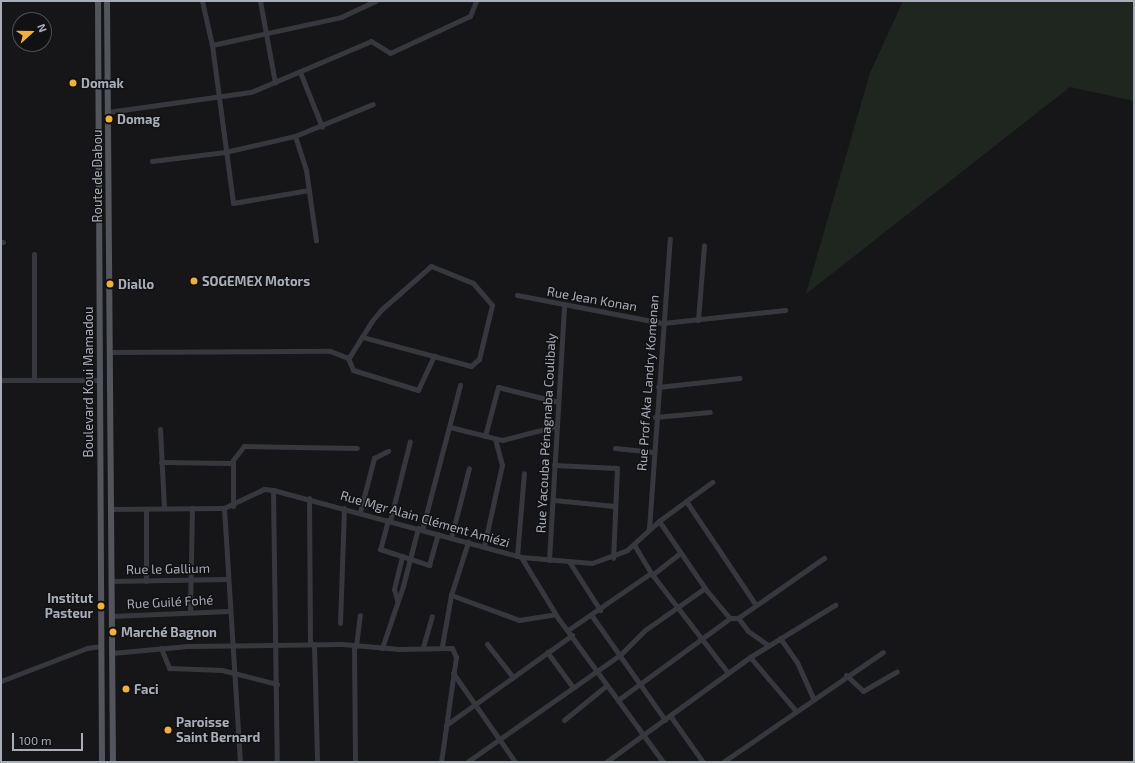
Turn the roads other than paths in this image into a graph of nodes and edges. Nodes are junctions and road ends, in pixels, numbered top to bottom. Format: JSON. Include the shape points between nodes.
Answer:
{"nodes":[{"id":1,"x":98,"y":1,"type":"edge"},
{"id":2,"x":107,"y":1,"type":"edge"},
{"id":3,"x":202,"y":1,"type":"edge"},
{"id":4,"x":260,"y":1,"type":"edge"},
{"id":5,"x":375,"y":1,"type":"edge"},
{"id":6,"x":476,"y":1,"type":"edge"},
{"id":7,"x":264,"y":32,"type":"junction"},
{"id":8,"x":212,"y":44,"type":"junction"},
{"id":9,"x":300,"y":72,"type":"junction"},
{"id":10,"x":274,"y":83,"type":"junction"},
{"id":11,"x":216,"y":98,"type":"junction"},
{"id":12,"x":373,"y":104,"type":"dead end"},
{"id":13,"x":108,"y":112,"type":"junction"},
{"id":14,"x":322,"y":127,"type":"junction"},
{"id":15,"x":295,"y":136,"type":"junction"},
{"id":16,"x":225,"y":152,"type":"junction"},
{"id":17,"x":152,"y":162,"type":"dead end"},
{"id":18,"x":309,"y":190,"type":"junction"},
{"id":19,"x":670,"y":239,"type":"dead end"},
{"id":20,"x":316,"y":240,"type":"dead end"},
{"id":21,"x":704,"y":245,"type":"dead end"},
{"id":22,"x":34,"y":254,"type":"dead end"},
{"id":23,"x":517,"y":295,"type":"dead end"},
{"id":24,"x":564,"y":307,"type":"junction"},
{"id":25,"x":785,"y":310,"type":"dead end"},
{"id":26,"x":698,"y":320,"type":"junction"},
{"id":27,"x":663,"y":323,"type":"junction"},
{"id":28,"x":362,"y":337,"type":"junction"},
{"id":29,"x":110,"y":352,"type":"junction"},
{"id":30,"x":434,"y":356,"type":"junction"},
{"id":31,"x":348,"y":358,"type":"junction"},
{"id":32,"x":740,"y":378,"type":"dead end"},
{"id":33,"x":1,"y":380,"type":"edge"},
{"id":34,"x":34,"y":380,"type":"junction"},
{"id":35,"x":99,"y":380,"type":"junction"},
{"id":36,"x":460,"y":384,"type":"dead end"},
{"id":37,"x":658,"y":387,"type":"junction"},
{"id":38,"x":558,"y":402,"type":"junction"},
{"id":39,"x":710,"y":412,"type":"dead end"},
{"id":40,"x":656,"y":417,"type":"junction"},
{"id":41,"x":557,"y":426,"type":"junction"},
{"id":42,"x":450,"y":427,"type":"junction"},
{"id":43,"x":160,"y":429,"type":"dead end"},
{"id":44,"x":485,"y":436,"type":"junction"},
{"id":45,"x":495,"y":439,"type":"junction"},
{"id":46,"x":410,"y":441,"type":"dead end"},
{"id":47,"x":356,"y":448,"type":"dead end"},
{"id":48,"x":615,"y":448,"type":"dead end"},
{"id":49,"x":388,"y":450,"type":"dead end"},
{"id":50,"x":654,"y":452,"type":"junction"},
{"id":51,"x":161,"y":462,"type":"junction"},
{"id":52,"x":233,"y":463,"type":"junction"},
{"id":53,"x":554,"y":465,"type":"junction"},
{"id":54,"x":469,"y":468,"type":"dead end"},
{"id":55,"x":524,"y":473,"type":"dead end"},
{"id":56,"x":712,"y":482,"type":"dead end"},
{"id":57,"x":273,"y":490,"type":"junction"},
{"id":58,"x":309,"y":498,"type":"junction"},
{"id":59,"x":554,"y":500,"type":"junction"},
{"id":60,"x":686,"y":501,"type":"junction"},
{"id":61,"x":232,"y":506,"type":"junction"},
{"id":62,"x":615,"y":506,"type":"junction"},
{"id":63,"x":164,"y":508,"type":"junction"},
{"id":64,"x":192,"y":508,"type":"junction"},
{"id":65,"x":224,"y":508,"type":"junction"},
{"id":66,"x":344,"y":508,"type":"junction"},
{"id":67,"x":110,"y":509,"type":"junction"},
{"id":68,"x":146,"y":509,"type":"junction"},
{"id":69,"x":360,"y":512,"type":"junction"},
{"id":70,"x":389,"y":520,"type":"junction"},
{"id":71,"x":659,"y":521,"type":"junction"},
{"id":72,"x":420,"y":529,"type":"junction"},
{"id":73,"x":649,"y":529,"type":"junction"},
{"id":74,"x":438,"y":534,"type":"junction"},
{"id":75,"x":451,"y":538,"type":"junction"},
{"id":76,"x":468,"y":542,"type":"junction"},
{"id":77,"x":634,"y":545,"type":"junction"},
{"id":78,"x":484,"y":546,"type":"junction"},
{"id":79,"x":680,"y":553,"type":"junction"},
{"id":80,"x":402,"y":556,"type":"junction"},
{"id":81,"x":519,"y":557,"type":"junction"},
{"id":82,"x":613,"y":558,"type":"junction"},
{"id":83,"x":824,"y":558,"type":"dead end"},
{"id":84,"x":410,"y":559,"type":"junction"},
{"id":85,"x":549,"y":560,"type":"junction"},
{"id":86,"x":570,"y":563,"type":"junction"},
{"id":87,"x":651,"y":574,"type":"junction"},
{"id":88,"x":226,"y":579,"type":"junction"},
{"id":89,"x":192,"y":580,"type":"junction"},
{"id":90,"x":111,"y":581,"type":"junction"},
{"id":91,"x":146,"y":581,"type":"junction"},
{"id":92,"x":705,"y":588,"type":"junction"},
{"id":93,"x":451,"y":595,"type":"junction"},
{"id":94,"x":397,"y":600,"type":"junction"},
{"id":95,"x":756,"y":605,"type":"junction"},
{"id":96,"x":835,"y":605,"type":"dead end"},
{"id":97,"x":676,"y":607,"type":"junction"},
{"id":98,"x":600,"y":610,"type":"junction"},
{"id":99,"x":229,"y":611,"type":"junction"},
{"id":100,"x":190,"y":612,"type":"junction"},
{"id":101,"x":556,"y":614,"type":"junction"},
{"id":102,"x":360,"y":615,"type":"dead end"},
{"id":103,"x":112,"y":616,"type":"junction"},
{"id":104,"x":432,"y":616,"type":"dead end"},
{"id":105,"x":592,"y":616,"type":"junction"},
{"id":106,"x":730,"y":618,"type":"junction"},
{"id":107,"x":738,"y":618,"type":"junction"},
{"id":108,"x":340,"y":623,"type":"dead end"},
{"id":109,"x":568,"y":630,"type":"junction"},
{"id":110,"x":572,"y":635,"type":"junction"},
{"id":111,"x":780,"y":638,"type":"junction"},
{"id":112,"x":702,"y":639,"type":"junction"},
{"id":113,"x":312,"y":644,"type":"junction"},
{"id":114,"x":487,"y":644,"type":"dead end"},
{"id":115,"x":276,"y":645,"type":"junction"},
{"id":116,"x":768,"y":645,"type":"junction"},
{"id":117,"x":101,"y":646,"type":"junction"},
{"id":118,"x":231,"y":646,"type":"junction"},
{"id":119,"x":355,"y":646,"type":"junction"},
{"id":120,"x":423,"y":646,"type":"junction"},
{"id":121,"x":442,"y":646,"type":"junction"},
{"id":122,"x":161,"y":648,"type":"junction"},
{"id":123,"x":382,"y":648,"type":"junction"},
{"id":124,"x":547,"y":652,"type":"junction"},
{"id":125,"x":883,"y":652,"type":"dead end"},
{"id":126,"x":112,"y":653,"type":"junction"},
{"id":127,"x":620,"y":655,"type":"junction"},
{"id":128,"x":750,"y":657,"type":"junction"},
{"id":129,"x":897,"y":671,"type":"dead end"},
{"id":130,"x":234,"y":672,"type":"junction"},
{"id":131,"x":597,"y":672,"type":"junction"},
{"id":132,"x":453,"y":673,"type":"junction"},
{"id":133,"x":728,"y":673,"type":"junction"},
{"id":134,"x":846,"y":676,"type":"junction"},
{"id":135,"x":514,"y":677,"type":"junction"},
{"id":136,"x":1,"y":681,"type":"edge"},
{"id":137,"x":277,"y":684,"type":"junction"},
{"id":138,"x":640,"y":684,"type":"junction"},
{"id":139,"x":607,"y":685,"type":"junction"},
{"id":140,"x":572,"y":686,"type":"junction"},
{"id":141,"x":813,"y":698,"type":"junction"},
{"id":142,"x":618,"y":700,"type":"junction"},
{"id":143,"x":475,"y":704,"type":"junction"},
{"id":144,"x":796,"y":711,"type":"junction"},
{"id":145,"x":671,"y":716,"type":"junction"},
{"id":146,"x":564,"y":720,"type":"dead end"},
{"id":147,"x":665,"y":720,"type":"junction"},
{"id":148,"x":446,"y":725,"type":"junction"},
{"id":149,"x":644,"y":735,"type":"junction"},
{"id":150,"x":498,"y":737,"type":"junction"},
{"id":151,"x":102,"y":762,"type":"edge"},
{"id":152,"x":113,"y":762,"type":"edge"},
{"id":153,"x":240,"y":762,"type":"edge"},
{"id":154,"x":277,"y":762,"type":"edge"},
{"id":155,"x":317,"y":762,"type":"edge"},
{"id":156,"x":355,"y":762,"type":"edge"},
{"id":157,"x":441,"y":762,"type":"edge"},
{"id":158,"x":467,"y":762,"type":"edge"},
{"id":159,"x":515,"y":762,"type":"edge"},
{"id":160,"x":606,"y":762,"type":"edge"},
{"id":161,"x":663,"y":762,"type":"edge"},
{"id":162,"x":703,"y":762,"type":"edge"},
{"id":163,"x":723,"y":762,"type":"edge"}],
"edges":[{"from":1,"to":35,"type":"main road","name":"Boulevard Koui Mamadou"},
{"from":2,"to":13,"type":"main road","name":"Route de Dabou"},
{"from":3,"to":8,"type":"street"},
{"from":4,"to":7,"type":"street"},
{"from":5,"to":7,"type":"street","via":[[341,17]]},
{"from":6,"to":9,"type":"street","via":[[473,15],[394,51],[387,52],[371,41]]},
{"from":7,"to":8,"type":"street"},
{"from":7,"to":10,"type":"street"},
{"from":8,"to":11,"type":"street"},
{"from":9,"to":10,"type":"street"},
{"from":9,"to":14,"type":"street"},
{"from":10,"to":11,"type":"street"},
{"from":11,"to":13,"type":"street"},
{"from":11,"to":16,"type":"street"},
{"from":12,"to":14,"type":"street"},
{"from":13,"to":29,"type":"main road","name":"Route de Dabou"},
{"from":14,"to":15,"type":"street"},
{"from":15,"to":16,"type":"street"},
{"from":15,"to":18,"type":"street"},
{"from":16,"to":17,"type":"street"},
{"from":16,"to":18,"type":"street","via":[[233,203]]},
{"from":18,"to":20,"type":"street"},
{"from":19,"to":27,"type":"street","name":"Rue Prof Aka Landry Komenan"},
{"from":21,"to":26,"type":"street"},
{"from":22,"to":34,"type":"street"},
{"from":23,"to":24,"type":"street","name":"Rue Jean Konan"},
{"from":24,"to":27,"type":"street","name":"Rue Jean Konan"},
{"from":24,"to":38,"type":"street","name":"Rue Yacouba Pénagnaba Coulibaly"},
{"from":25,"to":26,"type":"street","name":"Rue Jean Konan"},
{"from":26,"to":27,"type":"street","name":"Rue Jean Konan"},
{"from":27,"to":37,"type":"street","name":"Rue Prof Aka Landry Komenan"},
{"from":28,"to":30,"type":"street"},
{"from":28,"to":30,"type":"street","via":[[391,299],[428,267],[435,266],[473,283],[493,310],[476,364],[471,366]]},
{"from":28,"to":31,"type":"street"},
{"from":29,"to":31,"type":"street","via":[[330,351]]},
{"from":29,"to":67,"type":"main road","name":"Boulevard Koui Mamadou"},
{"from":30,"to":31,"type":"street","via":[[418,390],[353,370]]},
{"from":32,"to":37,"type":"street"},
{"from":33,"to":34,"type":"street"},
{"from":34,"to":35,"type":"street"},
{"from":35,"to":117,"type":"main road","name":"Boulevard Koui Mamadou"},
{"from":36,"to":42,"type":"street"},
{"from":37,"to":40,"type":"street","name":"Rue Prof Aka Landry Komenan"},
{"from":38,"to":41,"type":"street","name":"Rue Yacouba Pénagnaba Coulibaly"},
{"from":38,"to":44,"type":"street","via":[[498,387]]},
{"from":39,"to":40,"type":"street"},
{"from":40,"to":50,"type":"street","name":"Rue Prof Aka Landry Komenan"},
{"from":41,"to":45,"type":"street"},
{"from":41,"to":53,"type":"street","name":"Rue Yacouba Pénagnaba Coulibaly"},
{"from":42,"to":44,"type":"street"},
{"from":42,"to":72,"type":"street"},
{"from":43,"to":51,"type":"street"},
{"from":44,"to":45,"type":"street"},
{"from":45,"to":78,"type":"street","via":[[502,465]]},
{"from":46,"to":70,"type":"street"},
{"from":47,"to":52,"type":"street","via":[[244,446],[235,455]]},
{"from":48,"to":50,"type":"street"},
{"from":49,"to":69,"type":"street","via":[[374,458]]},
{"from":50,"to":73,"type":"street","name":"Rue Prof Aka Landry Komenan"},
{"from":51,"to":52,"type":"street"},
{"from":51,"to":63,"type":"street"},
{"from":52,"to":61,"type":"street"},
{"from":53,"to":59,"type":"street","name":"Rue Yacouba Pénagnaba Coulibaly"},
{"from":53,"to":62,"type":"street","via":[[617,468]]},
{"from":54,"to":75,"type":"street"},
{"from":55,"to":81,"type":"street"},
{"from":56,"to":60,"type":"street","name":"Rue Mgr Alain Clément Amiézi"},
{"from":57,"to":58,"type":"street","name":"Rue Mgr Alain Clément Amiézi"},
{"from":57,"to":61,"type":"street","name":"Rue Mgr Alain Clément Amiézi","via":[[264,489]]},
{"from":57,"to":115,"type":"street"},
{"from":58,"to":66,"type":"street","name":"Rue Mgr Alain Clément Amiézi"},
{"from":58,"to":113,"type":"street"},
{"from":59,"to":62,"type":"street"},
{"from":59,"to":85,"type":"street","name":"Rue Yacouba Pénagnaba Coulibaly"},
{"from":60,"to":71,"type":"street","name":"Rue Mgr Alain Clément Amiézi"},
{"from":60,"to":95,"type":"street"},
{"from":61,"to":65,"type":"street","name":"Rue Mgr Alain Clément Amiézi"},
{"from":62,"to":82,"type":"street"},
{"from":63,"to":64,"type":"street","name":"Rue Mgr Alain Clément Amiézi"},
{"from":63,"to":68,"type":"street","name":"Rue Mgr Alain Clément Amiézi"},
{"from":64,"to":65,"type":"street","name":"Rue Mgr Alain Clément Amiézi"},
{"from":64,"to":89,"type":"street"},
{"from":65,"to":88,"type":"street"},
{"from":66,"to":69,"type":"street","name":"Rue Mgr Alain Clément Amiézi"},
{"from":66,"to":108,"type":"street"},
{"from":67,"to":68,"type":"street","name":"Rue Mgr Alain Clément Amiézi"},
{"from":67,"to":90,"type":"main road","name":"Boulevard Koui Mamadou"},
{"from":68,"to":91,"type":"street"},
{"from":69,"to":70,"type":"street","name":"Rue Mgr Alain Clément Amiézi"},
{"from":70,"to":72,"type":"street","name":"Rue Mgr Alain Clément Amiézi"},
{"from":70,"to":80,"type":"street","via":[[379,547]]},
{"from":71,"to":73,"type":"street","name":"Rue Mgr Alain Clément Amiézi"},
{"from":71,"to":79,"type":"street"},
{"from":72,"to":74,"type":"street","name":"Rue Mgr Alain Clément Amiézi"},
{"from":72,"to":84,"type":"street"},
{"from":73,"to":77,"type":"street","name":"Rue Mgr Alain Clément Amiézi"},
{"from":74,"to":75,"type":"street","name":"Rue Mgr Alain Clément Amiézi"},
{"from":74,"to":84,"type":"street","via":[[430,564]]},
{"from":75,"to":76,"type":"street","name":"Rue Mgr Alain Clément Amiézi"},
{"from":76,"to":78,"type":"street","name":"Rue Mgr Alain Clément Amiézi"},
{"from":76,"to":93,"type":"street"},
{"from":77,"to":82,"type":"street","name":"Rue Mgr Alain Clément Amiézi"},
{"from":77,"to":87,"type":"street"},
{"from":78,"to":81,"type":"street","name":"Rue Mgr Alain Clément Amiézi"},
{"from":79,"to":87,"type":"street"},
{"from":79,"to":92,"type":"street"},
{"from":80,"to":84,"type":"street"},
{"from":80,"to":94,"type":"street","via":[[394,589]]},
{"from":81,"to":85,"type":"street","name":"Rue Mgr Alain Clément Amiézi"},
{"from":81,"to":101,"type":"street"},
{"from":82,"to":86,"type":"street","name":"Rue Mgr Alain Clément Amiézi"},
{"from":83,"to":95,"type":"street"},
{"from":84,"to":94,"type":"street"},
{"from":85,"to":86,"type":"street","name":"Rue Mgr Alain Clément Amiézi"},
{"from":86,"to":98,"type":"street"},
{"from":87,"to":97,"type":"street"},
{"from":87,"to":98,"type":"street"},
{"from":88,"to":89,"type":"street","name":"Rue le Gallium"},
{"from":88,"to":99,"type":"street"},
{"from":89,"to":91,"type":"street","name":"Rue le Gallium"},
{"from":89,"to":100,"type":"street"},
{"from":90,"to":91,"type":"street","name":"Rue le Gallium"},
{"from":90,"to":103,"type":"main road","name":"Boulevard Koui Mamadou"},
{"from":92,"to":97,"type":"street"},
{"from":92,"to":106,"type":"street"},
{"from":93,"to":101,"type":"street","via":[[519,620]]},
{"from":93,"to":121,"type":"street"},
{"from":94,"to":123,"type":"street"},
{"from":95,"to":107,"type":"street"},
{"from":96,"to":111,"type":"street"},
{"from":97,"to":112,"type":"street"},
{"from":97,"to":127,"type":"street"},
{"from":98,"to":105,"type":"street"},
{"from":99,"to":100,"type":"street","name":"Rue Guilé Fohé"},
{"from":99,"to":118,"type":"street"},
{"from":100,"to":103,"type":"street","name":"Rue Guilé Fohé"},
{"from":101,"to":109,"type":"street"},
{"from":102,"to":119,"type":"street"},
{"from":103,"to":126,"type":"main road","name":"Boulevard Koui Mamadou"},
{"from":104,"to":120,"type":"street"},
{"from":105,"to":109,"type":"street"},
{"from":105,"to":127,"type":"street"},
{"from":106,"to":107,"type":"street"},
{"from":106,"to":112,"type":"street"},
{"from":107,"to":116,"type":"street","via":[[745,628]]},
{"from":109,"to":110,"type":"street"},
{"from":110,"to":124,"type":"street"},
{"from":110,"to":131,"type":"street"},
{"from":111,"to":116,"type":"street"},
{"from":111,"to":141,"type":"street","via":[[797,662]]},
{"from":112,"to":133,"type":"street"},
{"from":112,"to":138,"type":"street"},
{"from":113,"to":115,"type":"street"},
{"from":113,"to":119,"type":"street"},
{"from":113,"to":155,"type":"street"},
{"from":114,"to":135,"type":"street"},
{"from":115,"to":118,"type":"street"},
{"from":115,"to":137,"type":"street"},
{"from":116,"to":128,"type":"street"},
{"from":117,"to":136,"type":"street","via":[[87,648]]},
{"from":117,"to":151,"type":"main road","name":"Boulevard Koui Mamadou"},
{"from":118,"to":122,"type":"street"},
{"from":118,"to":130,"type":"street"},
{"from":119,"to":123,"type":"street"},
{"from":119,"to":156,"type":"street"},
{"from":120,"to":121,"type":"street"},
{"from":120,"to":123,"type":"street"},
{"from":121,"to":132,"type":"street","via":[[455,652]]},
{"from":122,"to":126,"type":"street"},
{"from":122,"to":130,"type":"street","via":[[169,668]]},
{"from":124,"to":135,"type":"street"},
{"from":124,"to":140,"type":"street"},
{"from":125,"to":134,"type":"street"},
{"from":126,"to":152,"type":"main road","name":"Boulevard Koui Mamadou"},
{"from":127,"to":131,"type":"street"},
{"from":127,"to":138,"type":"street"},
{"from":128,"to":133,"type":"street"},
{"from":128,"to":144,"type":"street"},
{"from":129,"to":134,"type":"street","via":[[863,691]]},
{"from":130,"to":137,"type":"street"},
{"from":130,"to":153,"type":"street"},
{"from":131,"to":139,"type":"street"},
{"from":131,"to":140,"type":"street"},
{"from":132,"to":143,"type":"street"},
{"from":132,"to":148,"type":"street"},
{"from":133,"to":145,"type":"street"},
{"from":134,"to":141,"type":"street"},
{"from":135,"to":143,"type":"street"},
{"from":137,"to":154,"type":"street"},
{"from":138,"to":142,"type":"street"},
{"from":138,"to":147,"type":"street"},
{"from":139,"to":142,"type":"street"},
{"from":139,"to":146,"type":"street"},
{"from":140,"to":150,"type":"street"},
{"from":141,"to":144,"type":"street"},
{"from":142,"to":149,"type":"street"},
{"from":143,"to":148,"type":"street"},
{"from":143,"to":150,"type":"street"},
{"from":144,"to":163,"type":"street"},
{"from":145,"to":147,"type":"street"},
{"from":145,"to":162,"type":"street"},
{"from":147,"to":149,"type":"street"},
{"from":148,"to":157,"type":"street"},
{"from":149,"to":160,"type":"street"},
{"from":149,"to":161,"type":"street"},
{"from":150,"to":158,"type":"street"},
{"from":150,"to":159,"type":"street"}]}
